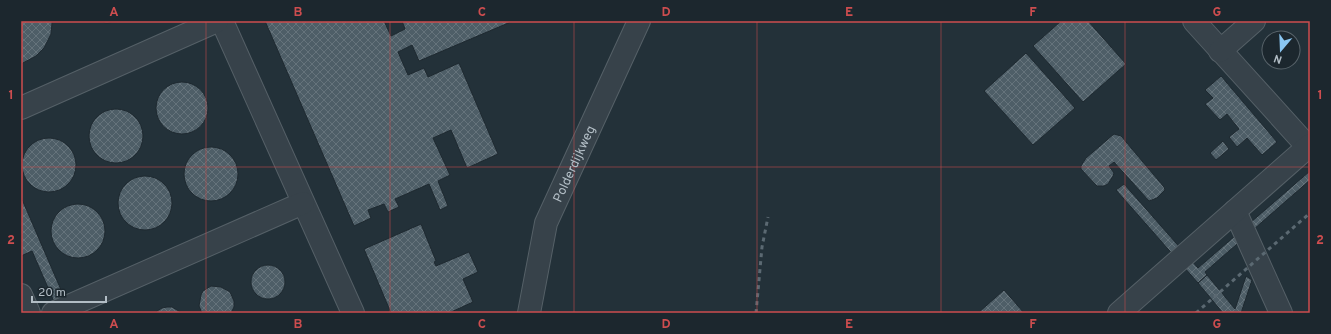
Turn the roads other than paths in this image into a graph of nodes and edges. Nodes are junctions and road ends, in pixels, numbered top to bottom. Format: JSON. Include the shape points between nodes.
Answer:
{"nodes":[{"id":1,"x":217,"y":21,"type":"edge"},
{"id":2,"x":222,"y":21,"type":"edge"},
{"id":3,"x":639,"y":21,"type":"edge"},
{"id":4,"x":1194,"y":21,"type":"edge"},
{"id":5,"x":1254,"y":21,"type":"edge"},
{"id":6,"x":1220,"y":51,"type":"junction"},
{"id":7,"x":21,"y":108,"type":"edge"},
{"id":8,"x":1309,"y":146,"type":"edge"},
{"id":9,"x":304,"y":203,"type":"junction"},
{"id":10,"x":1235,"y":211,"type":"junction"},
{"id":11,"x":21,"y":295,"type":"edge"},
{"id":12,"x":29,"y":313,"type":"edge"},
{"id":13,"x":53,"y":313,"type":"edge"},
{"id":14,"x":353,"y":313,"type":"edge"},
{"id":15,"x":529,"y":313,"type":"edge"},
{"id":16,"x":1119,"y":313,"type":"edge"},
{"id":17,"x":1281,"y":313,"type":"edge"}],
"edges":[{"from":1,"to":7,"type":"street"},
{"from":2,"to":9,"type":"street"},
{"from":3,"to":15,"type":"street","name":"Polderdijkweg","via":[[546,223]]},
{"from":4,"to":6,"type":"street"},
{"from":5,"to":6,"type":"street"},
{"from":6,"to":8,"type":"street"},
{"from":8,"to":10,"type":"street"},
{"from":9,"to":13,"type":"street"},
{"from":9,"to":14,"type":"street"},
{"from":10,"to":16,"type":"street"},
{"from":10,"to":17,"type":"street"},
{"from":11,"to":12,"type":"street"}]}
